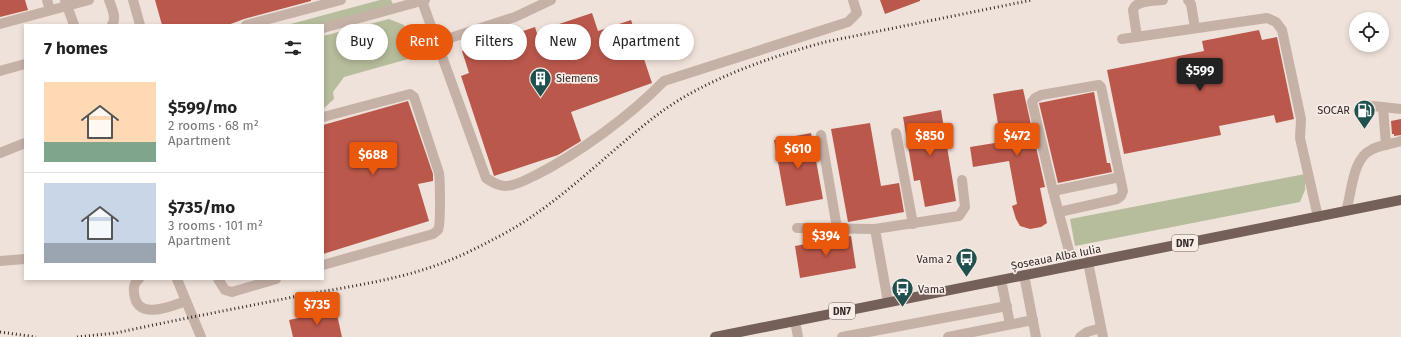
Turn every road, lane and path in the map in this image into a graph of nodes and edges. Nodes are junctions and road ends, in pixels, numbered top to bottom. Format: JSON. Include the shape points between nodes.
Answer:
{"nodes":[{"id":1,"x":47,"y":0,"type":"edge"},
{"id":2,"x":89,"y":0,"type":"edge"},
{"id":3,"x":109,"y":0,"type":"edge"},
{"id":4,"x":133,"y":0,"type":"edge"},
{"id":5,"x":341,"y":0,"type":"edge"},
{"id":6,"x":423,"y":0,"type":"edge"},
{"id":7,"x":551,"y":0,"type":"edge"},
{"id":8,"x":853,"y":0,"type":"edge"},
{"id":9,"x":1163,"y":0,"type":"edge"},
{"id":10,"x":1188,"y":0,"type":"edge"},
{"id":11,"x":66,"y":3,"type":"edge"},
{"id":12,"x":535,"y":3,"type":"edge"},
{"id":13,"x":50,"y":10,"type":"junction"},
{"id":14,"x":0,"y":24,"type":"edge"},
{"id":15,"x":74,"y":24,"type":"edge"},
{"id":16,"x":113,"y":24,"type":"edge"},
{"id":17,"x":140,"y":24,"type":"edge"},
{"id":18,"x":250,"y":24,"type":"edge"},
{"id":19,"x":432,"y":24,"type":"edge"},
{"id":20,"x":324,"y":28,"type":"edge"},
{"id":21,"x":1195,"y":28,"type":"junction"},
{"id":22,"x":1137,"y":36,"type":"junction"},
{"id":23,"x":453,"y":37,"type":"edge"},
{"id":24,"x":1122,"y":39,"type":"dead end"},
{"id":25,"x":445,"y":60,"type":"edge"},
{"id":26,"x":24,"y":64,"type":"edge"},
{"id":27,"x":0,"y":72,"type":"edge"},
{"id":28,"x":1364,"y":105,"type":"dead end"},
{"id":29,"x":1383,"y":107,"type":"junction"},
{"id":30,"x":1401,"y":109,"type":"edge"},
{"id":31,"x":324,"y":117,"type":"edge"},
{"id":32,"x":896,"y":133,"type":"dead end"},
{"id":33,"x":821,"y":136,"type":"dead end"},
{"id":34,"x":1401,"y":142,"type":"edge"},
{"id":35,"x":24,"y":143,"type":"edge"},
{"id":36,"x":1386,"y":145,"type":"junction"},
{"id":37,"x":0,"y":153,"type":"edge"},
{"id":38,"x":1120,"y":177,"type":"junction"},
{"id":39,"x":962,"y":180,"type":"dead end"},
{"id":40,"x":1053,"y":191,"type":"junction"},
{"id":41,"x":1401,"y":200,"type":"edge"},
{"id":42,"x":1059,"y":212,"type":"junction"},
{"id":43,"x":1346,"y":212,"type":"junction"},
{"id":44,"x":1318,"y":217,"type":"junction"},
{"id":45,"x":913,"y":224,"type":"junction"},
{"id":46,"x":797,"y":228,"type":"dead end"},
{"id":47,"x":837,"y":228,"type":"junction"},
{"id":48,"x":875,"y":230,"type":"junction"},
{"id":49,"x":24,"y":258,"type":"edge"},
{"id":50,"x":0,"y":261,"type":"edge"},
{"id":51,"x":1088,"y":262,"type":"junction"},
{"id":52,"x":324,"y":266,"type":"edge"},
{"id":53,"x":1073,"y":266,"type":"junction"},
{"id":54,"x":1024,"y":275,"type":"junction"},
{"id":55,"x":138,"y":280,"type":"edge"},
{"id":56,"x":177,"y":280,"type":"edge"},
{"id":57,"x":219,"y":280,"type":"edge"},
{"id":58,"x":273,"y":280,"type":"edge"},
{"id":59,"x":1002,"y":280,"type":"junction"},
{"id":60,"x":186,"y":301,"type":"junction"},
{"id":61,"x":888,"y":302,"type":"junction"},
{"id":62,"x":1007,"y":306,"type":"junction"},
{"id":63,"x":1033,"y":320,"type":"junction"},
{"id":64,"x":795,"y":321,"type":"junction"},
{"id":65,"x":1010,"y":324,"type":"junction"},
{"id":66,"x":1102,"y":333,"type":"edge"},
{"id":67,"x":202,"y":337,"type":"edge"},
{"id":68,"x":715,"y":337,"type":"edge"},
{"id":69,"x":798,"y":337,"type":"edge"},
{"id":70,"x":842,"y":337,"type":"edge"},
{"id":71,"x":948,"y":337,"type":"edge"},
{"id":72,"x":1036,"y":337,"type":"edge"},
{"id":73,"x":1080,"y":337,"type":"edge"}],
"edges":[{"from":1,"to":13,"type":"street"},
{"from":2,"to":11,"type":"street"},
{"from":3,"to":16,"type":"street","via":[[115,21]]},
{"from":4,"to":17,"type":"street"},
{"from":5,"to":18,"type":"street"},
{"from":6,"to":19,"type":"street"},
{"from":6,"to":20,"type":"street"},
{"from":7,"to":12,"type":"street"},
{"from":8,"to":25,"type":"street","via":[[857,13],[848,22],[664,81],[587,145],[559,163],[507,186],[498,185],[486,178]]},
{"from":9,"to":22,"type":"street","via":[[1138,2],[1134,6]]},
{"from":10,"to":21,"type":"street"},
{"from":11,"to":13,"type":"street"},
{"from":11,"to":15,"type":"street"},
{"from":12,"to":23,"type":"street","via":[[515,17]]},
{"from":13,"to":14,"type":"street"},
{"from":21,"to":22,"type":"street"},
{"from":21,"to":44,"type":"street","via":[[1267,18],[1276,22],[1282,30],[1301,119],[1300,138]]},
{"from":22,"to":24,"type":"street"},
{"from":26,"to":27,"type":"street"},
{"from":28,"to":29,"type":"street"},
{"from":29,"to":30,"type":"street"},
{"from":29,"to":36,"type":"street"},
{"from":31,"to":52,"type":"street","via":[[410,94],[414,97],[439,173],[440,223],[433,234]]},
{"from":32,"to":45,"type":"street"},
{"from":33,"to":47,"type":"street"},
{"from":34,"to":36,"type":"street"},
{"from":35,"to":37,"type":"street"},
{"from":36,"to":43,"type":"street","via":[[1363,155],[1354,177]]},
{"from":38,"to":40,"type":"street"},
{"from":38,"to":40,"type":"street","via":[[1101,87],[1095,85],[1041,95],[1032,102]]},
{"from":38,"to":42,"type":"street","via":[[1123,191],[1117,199]]},
{"from":39,"to":45,"type":"street","via":[[965,206],[959,216]]},
{"from":40,"to":42,"type":"street"},
{"from":41,"to":43,"type":"main road","name":"Șoseaua Alba Iulia","number":"DN7"},
{"from":42,"to":53,"type":"street"},
{"from":43,"to":44,"type":"main road","name":"Șoseaua Alba Iulia","number":"DN7"},
{"from":44,"to":51,"type":"main road","name":"Șoseaua Alba Iulia","number":"DN7"},
{"from":45,"to":48,"type":"street"},
{"from":46,"to":47,"type":"street"},
{"from":47,"to":48,"type":"street"},
{"from":48,"to":61,"type":"street"},
{"from":49,"to":50,"type":"street"},
{"from":51,"to":53,"type":"main road","name":"Șoseaua Alba Iulia","number":"DN7"},
{"from":51,"to":66,"type":"street"},
{"from":53,"to":54,"type":"main road","name":"Șoseaua Alba Iulia","number":"DN7"},
{"from":54,"to":59,"type":"main road","name":"Șoseaua Alba Iulia","number":"DN7"},
{"from":54,"to":63,"type":"street"},
{"from":55,"to":60,"type":"street","via":[[134,287],[134,294],[138,305],[146,310],[165,308]]},
{"from":56,"to":60,"type":"street"},
{"from":57,"to":58,"type":"street","via":[[225,290],[232,292]]},
{"from":59,"to":61,"type":"main road","name":"Șoseaua Alba Iulia","number":"DN7"},
{"from":59,"to":62,"type":"street"},
{"from":60,"to":67,"type":"street"},
{"from":61,"to":64,"type":"main road","name":"Șoseaua Alba Iulia","number":"DN7"},
{"from":62,"to":65,"type":"street"},
{"from":62,"to":70,"type":"street"},
{"from":63,"to":65,"type":"street"},
{"from":63,"to":72,"type":"street"},
{"from":64,"to":68,"type":"main road","name":"Șoseaua Alba Iulia","number":"DN7"},
{"from":64,"to":69,"type":"street"},
{"from":65,"to":71,"type":"street"},
{"from":66,"to":73,"type":"street","via":[[1087,332]]}]}
